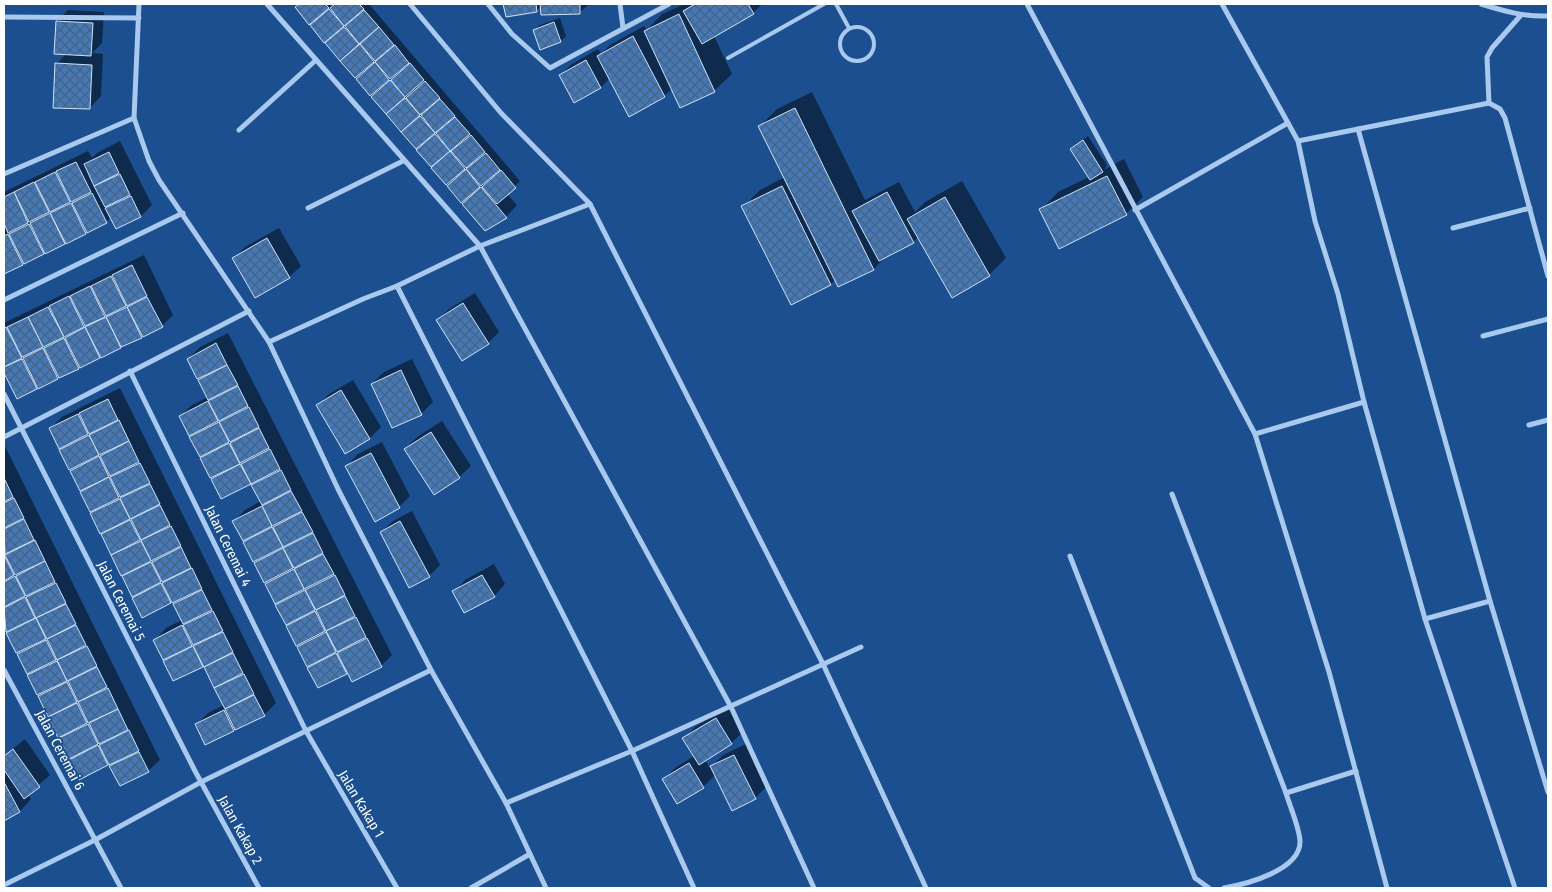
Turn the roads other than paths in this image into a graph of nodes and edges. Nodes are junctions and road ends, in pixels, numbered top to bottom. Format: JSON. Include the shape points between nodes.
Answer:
{"nodes":[{"id":1,"x":138,"y":4,"type":"edge"},
{"id":2,"x":267,"y":4,"type":"edge"},
{"id":3,"x":410,"y":4,"type":"edge"},
{"id":4,"x":488,"y":4,"type":"edge"},
{"id":5,"x":620,"y":4,"type":"edge"},
{"id":6,"x":669,"y":4,"type":"edge"},
{"id":7,"x":824,"y":4,"type":"edge"},
{"id":8,"x":836,"y":4,"type":"edge"},
{"id":9,"x":1026,"y":4,"type":"edge"},
{"id":10,"x":1222,"y":4,"type":"edge"},
{"id":11,"x":1481,"y":4,"type":"edge"},
{"id":12,"x":1521,"y":15,"type":"junction"},
{"id":13,"x":1548,"y":16,"type":"edge"},
{"id":14,"x":4,"y":17,"type":"edge"},
{"id":15,"x":139,"y":18,"type":"junction"},
{"id":16,"x":623,"y":28,"type":"junction"},
{"id":17,"x":849,"y":28,"type":"junction"},
{"id":18,"x":728,"y":58,"type":"dead end"},
{"id":19,"x":316,"y":60,"type":"junction"},
{"id":20,"x":1489,"y":103,"type":"junction"},
{"id":21,"x":134,"y":118,"type":"junction"},
{"id":22,"x":1288,"y":123,"type":"junction"},
{"id":23,"x":1358,"y":129,"type":"junction"},
{"id":24,"x":239,"y":130,"type":"dead end"},
{"id":25,"x":1298,"y":141,"type":"junction"},
{"id":26,"x":403,"y":161,"type":"junction"},
{"id":27,"x":4,"y":174,"type":"edge"},
{"id":28,"x":590,"y":204,"type":"junction"},
{"id":29,"x":308,"y":208,"type":"dead end"},
{"id":30,"x":1530,"y":208,"type":"junction"},
{"id":31,"x":1135,"y":210,"type":"junction"},
{"id":32,"x":182,"y":213,"type":"junction"},
{"id":33,"x":1453,"y":228,"type":"dead end"},
{"id":34,"x":480,"y":246,"type":"junction"},
{"id":35,"x":1548,"y":276,"type":"edge"},
{"id":36,"x":397,"y":286,"type":"junction"},
{"id":37,"x":4,"y":300,"type":"edge"},
{"id":38,"x":249,"y":311,"type":"junction"},
{"id":39,"x":1548,"y":319,"type":"edge"},
{"id":40,"x":1483,"y":336,"type":"dead end"},
{"id":41,"x":269,"y":342,"type":"junction"},
{"id":42,"x":130,"y":371,"type":"junction"},
{"id":43,"x":4,"y":394,"type":"edge"},
{"id":44,"x":1364,"y":402,"type":"junction"},
{"id":45,"x":1548,"y":420,"type":"edge"},
{"id":46,"x":1529,"y":425,"type":"dead end"},
{"id":47,"x":20,"y":429,"type":"junction"},
{"id":48,"x":1255,"y":434,"type":"junction"},
{"id":49,"x":4,"y":437,"type":"edge"},
{"id":50,"x":1172,"y":494,"type":"dead end"},
{"id":51,"x":1070,"y":556,"type":"dead end"},
{"id":52,"x":1490,"y":602,"type":"junction"},
{"id":53,"x":1425,"y":620,"type":"junction"},
{"id":54,"x":861,"y":646,"type":"dead end"},
{"id":55,"x":823,"y":664,"type":"junction"},
{"id":56,"x":4,"y":670,"type":"edge"},
{"id":57,"x":431,"y":670,"type":"junction"},
{"id":58,"x":731,"y":707,"type":"junction"},
{"id":59,"x":306,"y":731,"type":"junction"},
{"id":60,"x":632,"y":750,"type":"junction"},
{"id":61,"x":1356,"y":771,"type":"junction"},
{"id":62,"x":201,"y":782,"type":"junction"},
{"id":63,"x":1548,"y":792,"type":"edge"},
{"id":64,"x":1286,"y":793,"type":"junction"},
{"id":65,"x":506,"y":803,"type":"junction"},
{"id":66,"x":96,"y":840,"type":"junction"},
{"id":67,"x":530,"y":854,"type":"junction"},
{"id":68,"x":4,"y":885,"type":"edge"},
{"id":69,"x":1249,"y":886,"type":"edge"},
{"id":70,"x":121,"y":888,"type":"edge"},
{"id":71,"x":259,"y":888,"type":"edge"},
{"id":72,"x":397,"y":888,"type":"edge"},
{"id":73,"x":471,"y":888,"type":"edge"},
{"id":74,"x":546,"y":888,"type":"edge"},
{"id":75,"x":694,"y":888,"type":"edge"},
{"id":76,"x":814,"y":888,"type":"edge"},
{"id":77,"x":926,"y":888,"type":"edge"},
{"id":78,"x":1209,"y":888,"type":"edge"},
{"id":79,"x":1224,"y":888,"type":"edge"},
{"id":80,"x":1387,"y":888,"type":"edge"},
{"id":81,"x":1515,"y":888,"type":"edge"}],
"edges":[{"from":1,"to":15,"type":"street"},
{"from":2,"to":19,"type":"street"},
{"from":3,"to":28,"type":"street","via":[[501,113]]},
{"from":4,"to":16,"type":"street","via":[[512,34],[550,68]]},
{"from":5,"to":16,"type":"street"},
{"from":6,"to":16,"type":"street"},
{"from":7,"to":18,"type":"lane"},
{"from":8,"to":17,"type":"lane"},
{"from":9,"to":31,"type":"street"},
{"from":10,"to":22,"type":"street"},
{"from":11,"to":12,"type":"street"},
{"from":12,"to":13,"type":"street"},
{"from":12,"to":20,"type":"street","via":[[1487,57]]},
{"from":14,"to":15,"type":"street"},
{"from":15,"to":21,"type":"street"},
{"from":17,"to":17,"type":"lane","via":[[863,27],[873,36],[874,50],[865,61],[851,61],[841,52],[840,38]]},
{"from":19,"to":24,"type":"street"},
{"from":19,"to":26,"type":"street"},
{"from":20,"to":23,"type":"street"},
{"from":20,"to":30,"type":"street","via":[[1500,109],[1505,118]]},
{"from":21,"to":27,"type":"street"},
{"from":21,"to":32,"type":"street","via":[[149,161]]},
{"from":22,"to":25,"type":"street"},
{"from":22,"to":31,"type":"street"},
{"from":23,"to":25,"type":"street"},
{"from":23,"to":52,"type":"street"},
{"from":25,"to":44,"type":"street"},
{"from":26,"to":29,"type":"street"},
{"from":26,"to":34,"type":"street"},
{"from":28,"to":34,"type":"street"},
{"from":28,"to":55,"type":"street"},
{"from":30,"to":33,"type":"street"},
{"from":30,"to":35,"type":"street"},
{"from":31,"to":48,"type":"street"},
{"from":32,"to":37,"type":"street"},
{"from":32,"to":38,"type":"street"},
{"from":34,"to":36,"type":"street"},
{"from":34,"to":58,"type":"street"},
{"from":36,"to":41,"type":"street"},
{"from":36,"to":60,"type":"street"},
{"from":38,"to":41,"type":"street"},
{"from":38,"to":42,"type":"street"},
{"from":39,"to":40,"type":"street"},
{"from":41,"to":57,"type":"street","via":[[338,488]]},
{"from":42,"to":47,"type":"street"},
{"from":42,"to":59,"type":"street","name":"Jalan Ceremai 4"},
{"from":43,"to":47,"type":"street","name":"Jalan Ceremai 5"},
{"from":44,"to":48,"type":"street"},
{"from":44,"to":53,"type":"street"},
{"from":45,"to":46,"type":"street"},
{"from":47,"to":49,"type":"street"},
{"from":47,"to":62,"type":"street","name":"Jalan Ceremai 5"},
{"from":48,"to":61,"type":"street","via":[[1329,672]]},
{"from":50,"to":64,"type":"street"},
{"from":51,"to":78,"type":"street","via":[[1195,878]]},
{"from":52,"to":53,"type":"street"},
{"from":52,"to":63,"type":"street"},
{"from":53,"to":81,"type":"street"},
{"from":54,"to":55,"type":"street"},
{"from":55,"to":58,"type":"street"},
{"from":55,"to":77,"type":"street"},
{"from":56,"to":66,"type":"street","name":"Jalan Ceremai 6"},
{"from":57,"to":59,"type":"street"},
{"from":57,"to":65,"type":"street"},
{"from":58,"to":60,"type":"street"},
{"from":58,"to":76,"type":"street"},
{"from":59,"to":62,"type":"street"},
{"from":59,"to":72,"type":"street","name":"Jalan Kakap 1"},
{"from":60,"to":65,"type":"street"},
{"from":60,"to":75,"type":"street"},
{"from":61,"to":64,"type":"street"},
{"from":61,"to":80,"type":"street"},
{"from":62,"to":66,"type":"street"},
{"from":62,"to":71,"type":"street","name":"Jalan Kakap 2"},
{"from":64,"to":69,"type":"street","via":[[1300,840],[1298,852],[1293,861]]},
{"from":65,"to":67,"type":"street"},
{"from":66,"to":68,"type":"street"},
{"from":66,"to":70,"type":"street","name":"Jalan Ceremai 6"},
{"from":67,"to":73,"type":"street"},
{"from":67,"to":74,"type":"street"},
{"from":69,"to":79,"type":"street"}]}
